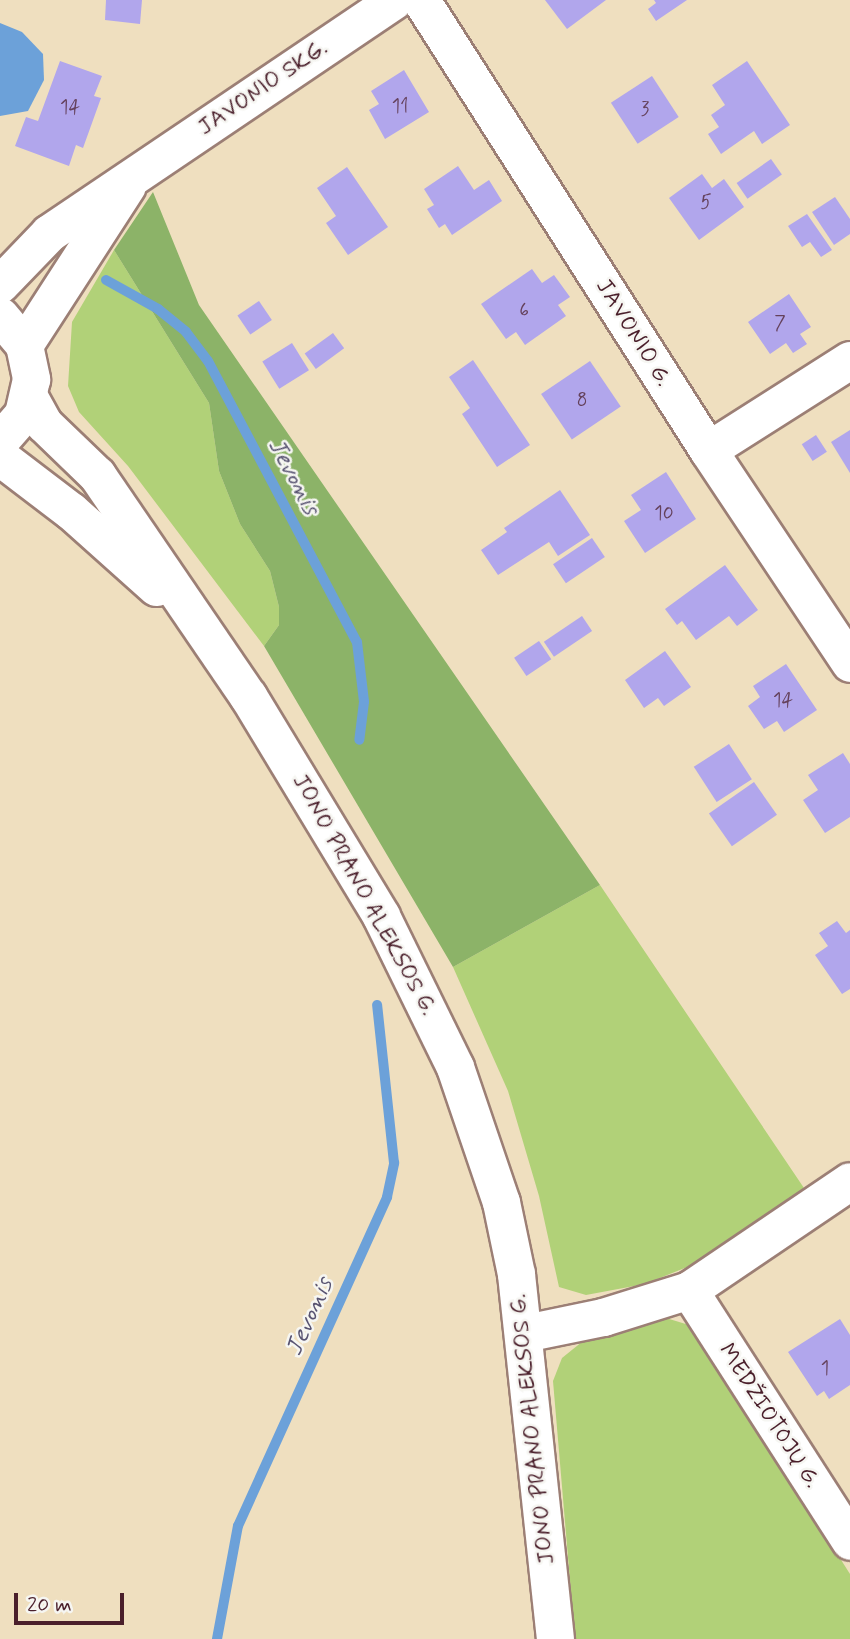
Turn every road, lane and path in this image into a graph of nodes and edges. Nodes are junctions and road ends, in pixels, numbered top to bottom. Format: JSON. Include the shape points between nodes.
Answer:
{"nodes":[{"id":1,"x":394,"y":0,"type":"edge"},
{"id":2,"x":421,"y":0,"type":"edge"},
{"id":3,"x":133,"y":176,"type":"junction"},
{"id":4,"x":0,"y":284,"type":"edge"},
{"id":5,"x":0,"y":316,"type":"edge"},
{"id":6,"x":24,"y":345,"type":"junction"},
{"id":7,"x":850,"y":360,"type":"edge"},
{"id":8,"x":29,"y":397,"type":"junction"},
{"id":9,"x":0,"y":440,"type":"edge"},
{"id":10,"x":708,"y":450,"type":"junction"},
{"id":11,"x":0,"y":457,"type":"edge"},
{"id":12,"x":199,"y":625,"type":"junction"},
{"id":13,"x":850,"y":663,"type":"edge"},
{"id":14,"x":850,"y":1181,"type":"edge"},
{"id":15,"x":689,"y":1290,"type":"junction"},
{"id":16,"x":525,"y":1333,"type":"junction"},
{"id":17,"x":850,"y":1541,"type":"edge"},
{"id":18,"x":555,"y":1639,"type":"edge"}],
"edges":[{"from":1,"to":3,"type":"street","name":"JAVONIO SKG."},
{"from":2,"to":10,"type":"street","name":"JAVONIO G."},
{"from":3,"to":4,"type":"street","name":"JAVONIO SKG.","via":[[49,233]]},
{"from":3,"to":6,"type":"street","name":"JAVONIO SKG."},
{"from":5,"to":6,"type":"street"},
{"from":6,"to":8,"type":"street","via":[[30,370]]},
{"from":7,"to":10,"type":"street"},
{"from":8,"to":9,"type":"street","via":[[13,429]]},
{"from":8,"to":12,"type":"street","name":"JONO PRANO ALEKSOS G.","via":[[44,424],[97,475]]},
{"from":10,"to":13,"type":"street","name":"JAVONIO G."},
{"from":11,"to":12,"type":"street","name":"JONO PRANO ALEKSOS G.","via":[[71,511]]},
{"from":12,"to":16,"type":"street","name":"JONO PRANO ALEKSOS G.","via":[[297,775],[425,1000],[477,1124],[497,1189]]},
{"from":14,"to":15,"type":"street"},
{"from":15,"to":16,"type":"street","via":[[603,1317]]},
{"from":15,"to":17,"type":"street","name":"MEDŽIOTOJŲ G."},
{"from":16,"to":18,"type":"street","name":"JONO PRANO ALEKSOS G."}]}
